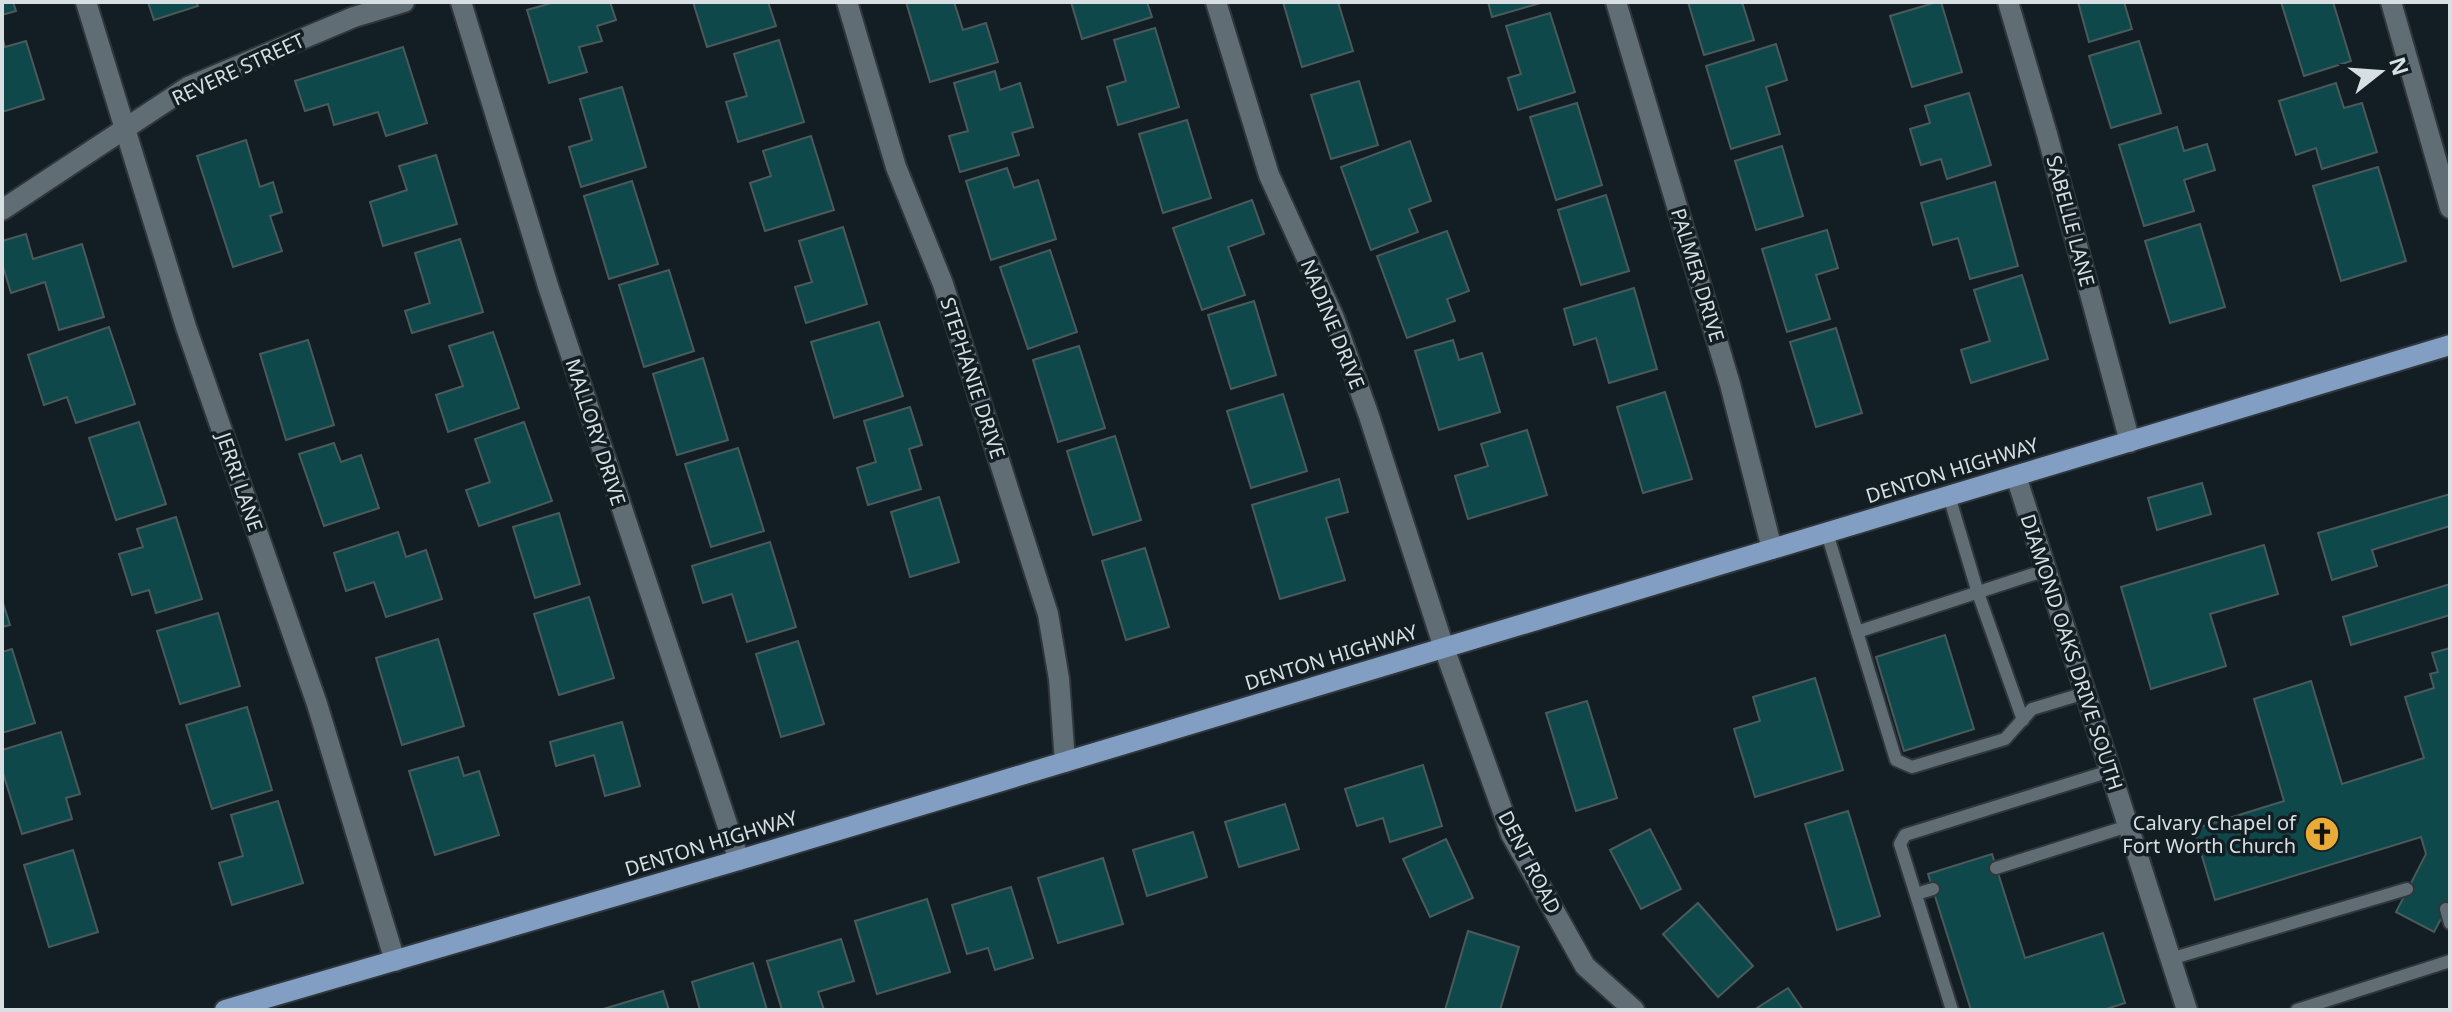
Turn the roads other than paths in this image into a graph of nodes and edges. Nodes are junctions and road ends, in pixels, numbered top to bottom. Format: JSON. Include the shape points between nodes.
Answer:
{"nodes":[{"id":1,"x":86,"y":2,"type":"edge"},
{"id":2,"x":404,"y":2,"type":"edge"},
{"id":3,"x":461,"y":2,"type":"edge"},
{"id":4,"x":847,"y":2,"type":"edge"},
{"id":5,"x":1216,"y":2,"type":"edge"},
{"id":6,"x":1616,"y":2,"type":"edge"},
{"id":7,"x":2008,"y":2,"type":"edge"},
{"id":8,"x":2391,"y":2,"type":"edge"},
{"id":9,"x":125,"y":128,"type":"junction"},
{"id":10,"x":2450,"y":208,"type":"edge"},
{"id":11,"x":2,"y":210,"type":"edge"},
{"id":12,"x":2450,"y":345,"type":"edge"},
{"id":13,"x":2130,"y":442,"type":"junction"},
{"id":14,"x":2016,"y":476,"type":"junction"},
{"id":15,"x":1949,"y":496,"type":"junction"},
{"id":16,"x":1827,"y":533,"type":"junction"},
{"id":17,"x":1772,"y":549,"type":"junction"},
{"id":18,"x":2046,"y":570,"type":"junction"},
{"id":19,"x":1978,"y":593,"type":"junction"},
{"id":20,"x":1857,"y":632,"type":"junction"},
{"id":21,"x":1444,"y":648,"type":"junction"},
{"id":22,"x":2085,"y":693,"type":"junction"},
{"id":23,"x":2023,"y":720,"type":"junction"},
{"id":24,"x":1065,"y":762,"type":"junction"},
{"id":25,"x":2110,"y":771,"type":"junction"},
{"id":26,"x":2128,"y":826,"type":"junction"},
{"id":27,"x":739,"y":860,"type":"junction"},
{"id":28,"x":1996,"y":868,"type":"dead end"},
{"id":29,"x":1933,"y":889,"type":"dead end"},
{"id":30,"x":2407,"y":889,"type":"dead end"},
{"id":31,"x":1916,"y":894,"type":"junction"},
{"id":32,"x":2446,"y":909,"type":"dead end"},
{"id":33,"x":2450,"y":923,"type":"edge"},
{"id":34,"x":2170,"y":959,"type":"junction"},
{"id":35,"x":395,"y":961,"type":"junction"},
{"id":36,"x":2450,"y":961,"type":"edge"},
{"id":37,"x":1628,"y":1008,"type":"edge"},
{"id":38,"x":225,"y":1010,"type":"edge"},
{"id":39,"x":1952,"y":1010,"type":"edge"},
{"id":40,"x":2187,"y":1010,"type":"edge"},
{"id":41,"x":2297,"y":1010,"type":"edge"}],
"edges":[{"from":1,"to":9,"type":"street","name":"JERRI LANE"},
{"from":2,"to":9,"type":"street","name":"REVERE STREET","via":[[354,17],[188,87]]},
{"from":3,"to":27,"type":"street","name":"MALLORY DRIVE","via":[[548,286]]},
{"from":4,"to":24,"type":"street","name":"STEPHANIE DRIVE","via":[[896,167],[943,284],[1048,614]]},
{"from":5,"to":21,"type":"street","name":"NADINE DRIVE","via":[[1269,175],[1334,318]]},
{"from":6,"to":17,"type":"street","name":"PALMER DRIVE","via":[[1730,384]]},
{"from":7,"to":13,"type":"street","name":"SABELLE LANE"},
{"from":8,"to":10,"type":"street"},
{"from":9,"to":11,"type":"street","name":"REVERE STREET"},
{"from":9,"to":35,"type":"street","name":"JERRI LANE","via":[[186,327],[317,704]]},
{"from":12,"to":13,"type":"main road","name":"DENTON HIGHWAY"},
{"from":13,"to":14,"type":"main road","name":"DENTON HIGHWAY"},
{"from":14,"to":15,"type":"main road","name":"DENTON HIGHWAY"},
{"from":14,"to":18,"type":"street","name":"DIAMOND OAKS DRIVE SOUTH"},
{"from":15,"to":16,"type":"main road","name":"DENTON HIGHWAY"},
{"from":15,"to":19,"type":"lane"},
{"from":16,"to":17,"type":"main road","name":"DENTON HIGHWAY"},
{"from":16,"to":20,"type":"lane"},
{"from":17,"to":21,"type":"main road","name":"DENTON HIGHWAY"},
{"from":18,"to":19,"type":"lane"},
{"from":18,"to":22,"type":"street","name":"DIAMOND OAKS DRIVE SOUTH"},
{"from":19,"to":20,"type":"lane"},
{"from":19,"to":23,"type":"lane"},
{"from":20,"to":23,"type":"lane","via":[[1896,760],[1912,767],[2005,739]]},
{"from":21,"to":24,"type":"main road","name":"DENTON HIGHWAY"},
{"from":21,"to":37,"type":"street","name":"DENT ROAD","via":[[1511,834],[1585,966]]},
{"from":22,"to":23,"type":"lane","via":[[2032,709]]},
{"from":22,"to":25,"type":"street","name":"DIAMOND OAKS DRIVE SOUTH"},
{"from":24,"to":27,"type":"main road","name":"DENTON HIGHWAY"},
{"from":25,"to":26,"type":"street","name":"DIAMOND OAKS DRIVE SOUTH"},
{"from":25,"to":31,"type":"lane","via":[[1905,835],[1900,844]]},
{"from":26,"to":28,"type":"lane"},
{"from":26,"to":34,"type":"street","name":"DIAMOND OAKS DRIVE SOUTH"},
{"from":27,"to":35,"type":"main road","name":"DENTON HIGHWAY"},
{"from":29,"to":31,"type":"lane"},
{"from":30,"to":34,"type":"lane"},
{"from":31,"to":39,"type":"lane"},
{"from":32,"to":33,"type":"lane"},
{"from":34,"to":40,"type":"street","name":"DIAMOND OAKS DRIVE SOUTH"},
{"from":35,"to":38,"type":"main road","name":"DENTON HIGHWAY"},
{"from":36,"to":41,"type":"lane"}]}
